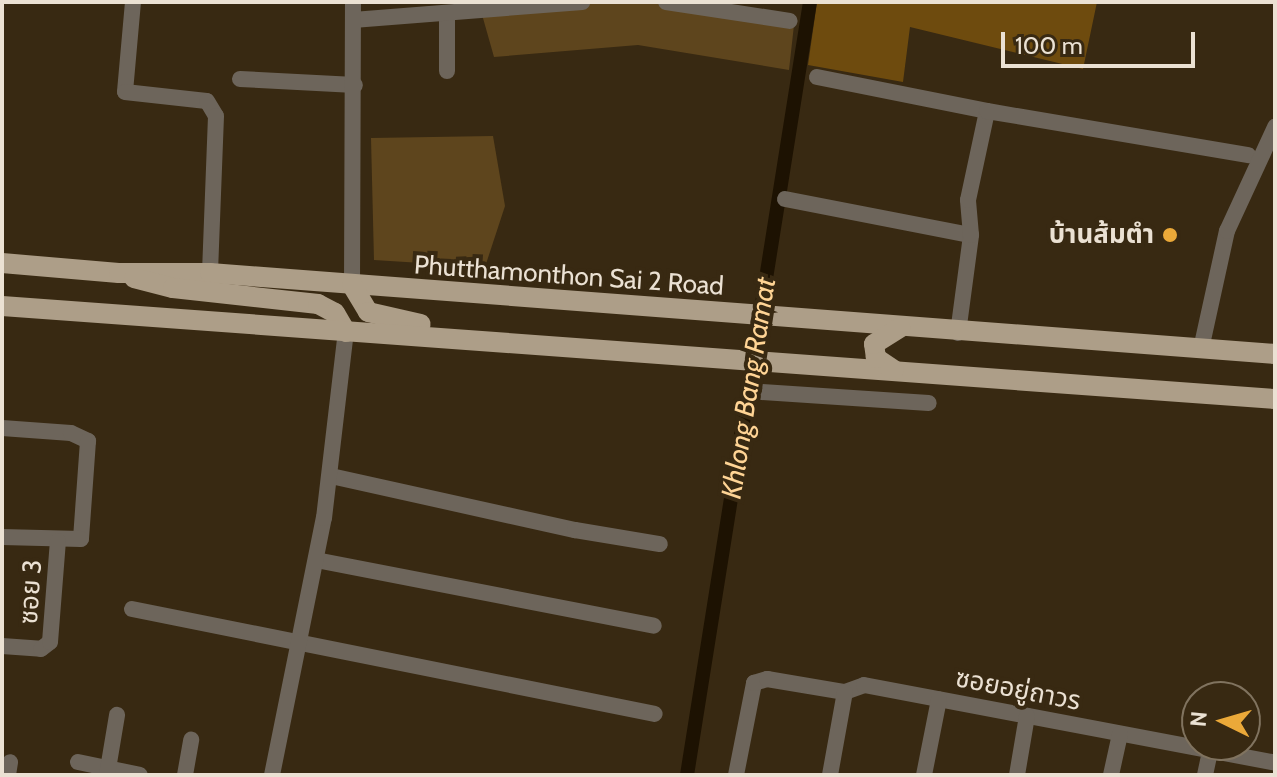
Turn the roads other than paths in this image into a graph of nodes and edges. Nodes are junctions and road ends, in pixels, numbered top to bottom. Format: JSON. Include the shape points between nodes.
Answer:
{"nodes":[{"id":1,"x":133,"y":2,"type":"edge"},
{"id":2,"x":353,"y":2,"type":"edge"},
{"id":3,"x":582,"y":2,"type":"edge"},
{"id":4,"x":666,"y":2,"type":"edge"},
{"id":5,"x":447,"y":15,"type":"junction"},
{"id":6,"x":353,"y":20,"type":"junction"},
{"id":7,"x":790,"y":21,"type":"dead end"},
{"id":8,"x":447,"y":71,"type":"dead end"},
{"id":9,"x":817,"y":77,"type":"dead end"},
{"id":10,"x":240,"y":79,"type":"dead end"},
{"id":11,"x":355,"y":85,"type":"junction"},
{"id":12,"x":987,"y":111,"type":"junction"},
{"id":13,"x":1275,"y":127,"type":"edge"},
{"id":14,"x":1262,"y":161,"type":"edge"},
{"id":15,"x":785,"y":199,"type":"dead end"},
{"id":16,"x":971,"y":235,"type":"junction"},
{"id":17,"x":2,"y":263,"type":"edge"},
{"id":18,"x":119,"y":273,"type":"junction"},
{"id":19,"x":210,"y":273,"type":"junction"},
{"id":20,"x":352,"y":285,"type":"junction"},
{"id":21,"x":2,"y":306,"type":"edge"},
{"id":22,"x":900,"y":328,"type":"junction"},
{"id":23,"x":346,"y":332,"type":"junction"},
{"id":24,"x":958,"y":333,"type":"junction"},
{"id":25,"x":566,"y":347,"type":"junction"},
{"id":26,"x":1201,"y":349,"type":"junction"},
{"id":27,"x":1275,"y":354,"type":"edge"},
{"id":28,"x":856,"y":368,"type":"junction"},
{"id":29,"x":894,"y":370,"type":"junction"},
{"id":30,"x":762,"y":392,"type":"dead end"},
{"id":31,"x":854,"y":399,"type":"junction"},
{"id":32,"x":1275,"y":399,"type":"edge"},
{"id":33,"x":929,"y":403,"type":"dead end"},
{"id":34,"x":2,"y":428,"type":"edge"},
{"id":35,"x":331,"y":476,"type":"junction"},
{"id":36,"x":2,"y":537,"type":"edge"},
{"id":37,"x":58,"y":541,"type":"junction"},
{"id":38,"x":660,"y":544,"type":"dead end"},
{"id":39,"x":316,"y":560,"type":"junction"},
{"id":40,"x":132,"y":609,"type":"dead end"},
{"id":41,"x":654,"y":626,"type":"dead end"},
{"id":42,"x":301,"y":643,"type":"junction"},
{"id":43,"x":2,"y":646,"type":"edge"},
{"id":44,"x":845,"y":692,"type":"junction"},
{"id":45,"x":939,"y":699,"type":"junction"},
{"id":46,"x":655,"y":714,"type":"dead end"},
{"id":47,"x":117,"y":715,"type":"dead end"},
{"id":48,"x":1027,"y":716,"type":"junction"},
{"id":49,"x":1120,"y":734,"type":"junction"},
{"id":50,"x":191,"y":740,"type":"dead end"},
{"id":51,"x":1181,"y":746,"type":"edge"},
{"id":52,"x":78,"y":762,"type":"dead end"},
{"id":53,"x":108,"y":772,"type":"edge"},
{"id":54,"x":140,"y":775,"type":"edge"},
{"id":55,"x":185,"y":775,"type":"edge"},
{"id":56,"x":272,"y":775,"type":"edge"},
{"id":57,"x":736,"y":775,"type":"edge"},
{"id":58,"x":830,"y":775,"type":"edge"},
{"id":59,"x":924,"y":775,"type":"edge"},
{"id":60,"x":1017,"y":775,"type":"edge"},
{"id":61,"x":1111,"y":775,"type":"edge"}],
"edges":[{"from":1,"to":19,"type":"street","via":[[125,92],[207,101],[216,116]]},
{"from":2,"to":6,"type":"street"},
{"from":3,"to":5,"type":"street"},
{"from":4,"to":7,"type":"street"},
{"from":5,"to":6,"type":"street"},
{"from":5,"to":8,"type":"street"},
{"from":6,"to":11,"type":"street"},
{"from":9,"to":12,"type":"street"},
{"from":10,"to":11,"type":"street"},
{"from":11,"to":20,"type":"street"},
{"from":12,"to":14,"type":"street"},
{"from":12,"to":16,"type":"street","via":[[968,200]]},
{"from":13,"to":14,"type":"street"},
{"from":14,"to":26,"type":"street","via":[[1227,231]]},
{"from":15,"to":16,"type":"street"},
{"from":16,"to":24,"type":"street"},
{"from":17,"to":18,"type":"main road","name":"Phutthamonthon Sai 2 Road"},
{"from":18,"to":19,"type":"main road","name":"Phutthamonthon Sai 2 Road"},
{"from":18,"to":23,"type":"main road","via":[[173,288],[318,304],[335,313]]},
{"from":19,"to":20,"type":"main road","name":"Phutthamonthon Sai 2 Road"},
{"from":20,"to":22,"type":"main road","name":"Phutthamonthon Sai 2 Road"},
{"from":20,"to":25,"type":"main road","via":[[363,307],[376,316],[532,335]]},
{"from":21,"to":23,"type":"main road"},
{"from":22,"to":24,"type":"main road","name":"Phutthamonthon Sai 2 Road"},
{"from":22,"to":29,"type":"main road","via":[[874,344],[876,358]]},
{"from":23,"to":25,"type":"main road"},
{"from":23,"to":35,"type":"street"},
{"from":24,"to":26,"type":"main road","name":"Phutthamonthon Sai 2 Road"},
{"from":25,"to":28,"type":"main road"},
{"from":26,"to":27,"type":"main road","name":"Phutthamonthon Sai 2 Road"},
{"from":28,"to":29,"type":"main road"},
{"from":28,"to":31,"type":"street"},
{"from":29,"to":32,"type":"main road"},
{"from":30,"to":31,"type":"street"},
{"from":31,"to":33,"type":"street"},
{"from":34,"to":37,"type":"street","via":[[84,436],[83,536]]},
{"from":35,"to":38,"type":"street"},
{"from":35,"to":39,"type":"street"},
{"from":36,"to":37,"type":"street"},
{"from":37,"to":43,"type":"street","name":"ซอย 3","via":[[50,642],[41,649]]},
{"from":39,"to":41,"type":"street"},
{"from":39,"to":42,"type":"street"},
{"from":40,"to":42,"type":"street"},
{"from":42,"to":46,"type":"street"},
{"from":42,"to":56,"type":"street"},
{"from":44,"to":45,"type":"street","name":"ซอยอยู่ถาวร","via":[[864,685]]},
{"from":44,"to":57,"type":"street","name":"ซอยอยู่ถาวร","via":[[767,679],[754,683]]},
{"from":44,"to":58,"type":"street"},
{"from":45,"to":48,"type":"street","name":"ซอยอยู่ถาวร"},
{"from":45,"to":59,"type":"street"},
{"from":47,"to":53,"type":"street"},
{"from":48,"to":49,"type":"street","name":"ซอยอยู่ถาวร"},
{"from":48,"to":60,"type":"street"},
{"from":49,"to":51,"type":"street","name":"ซอยอยู่ถาวร"},
{"from":49,"to":61,"type":"street"},
{"from":50,"to":55,"type":"street"},
{"from":52,"to":53,"type":"street"},
{"from":53,"to":54,"type":"street"}]}
